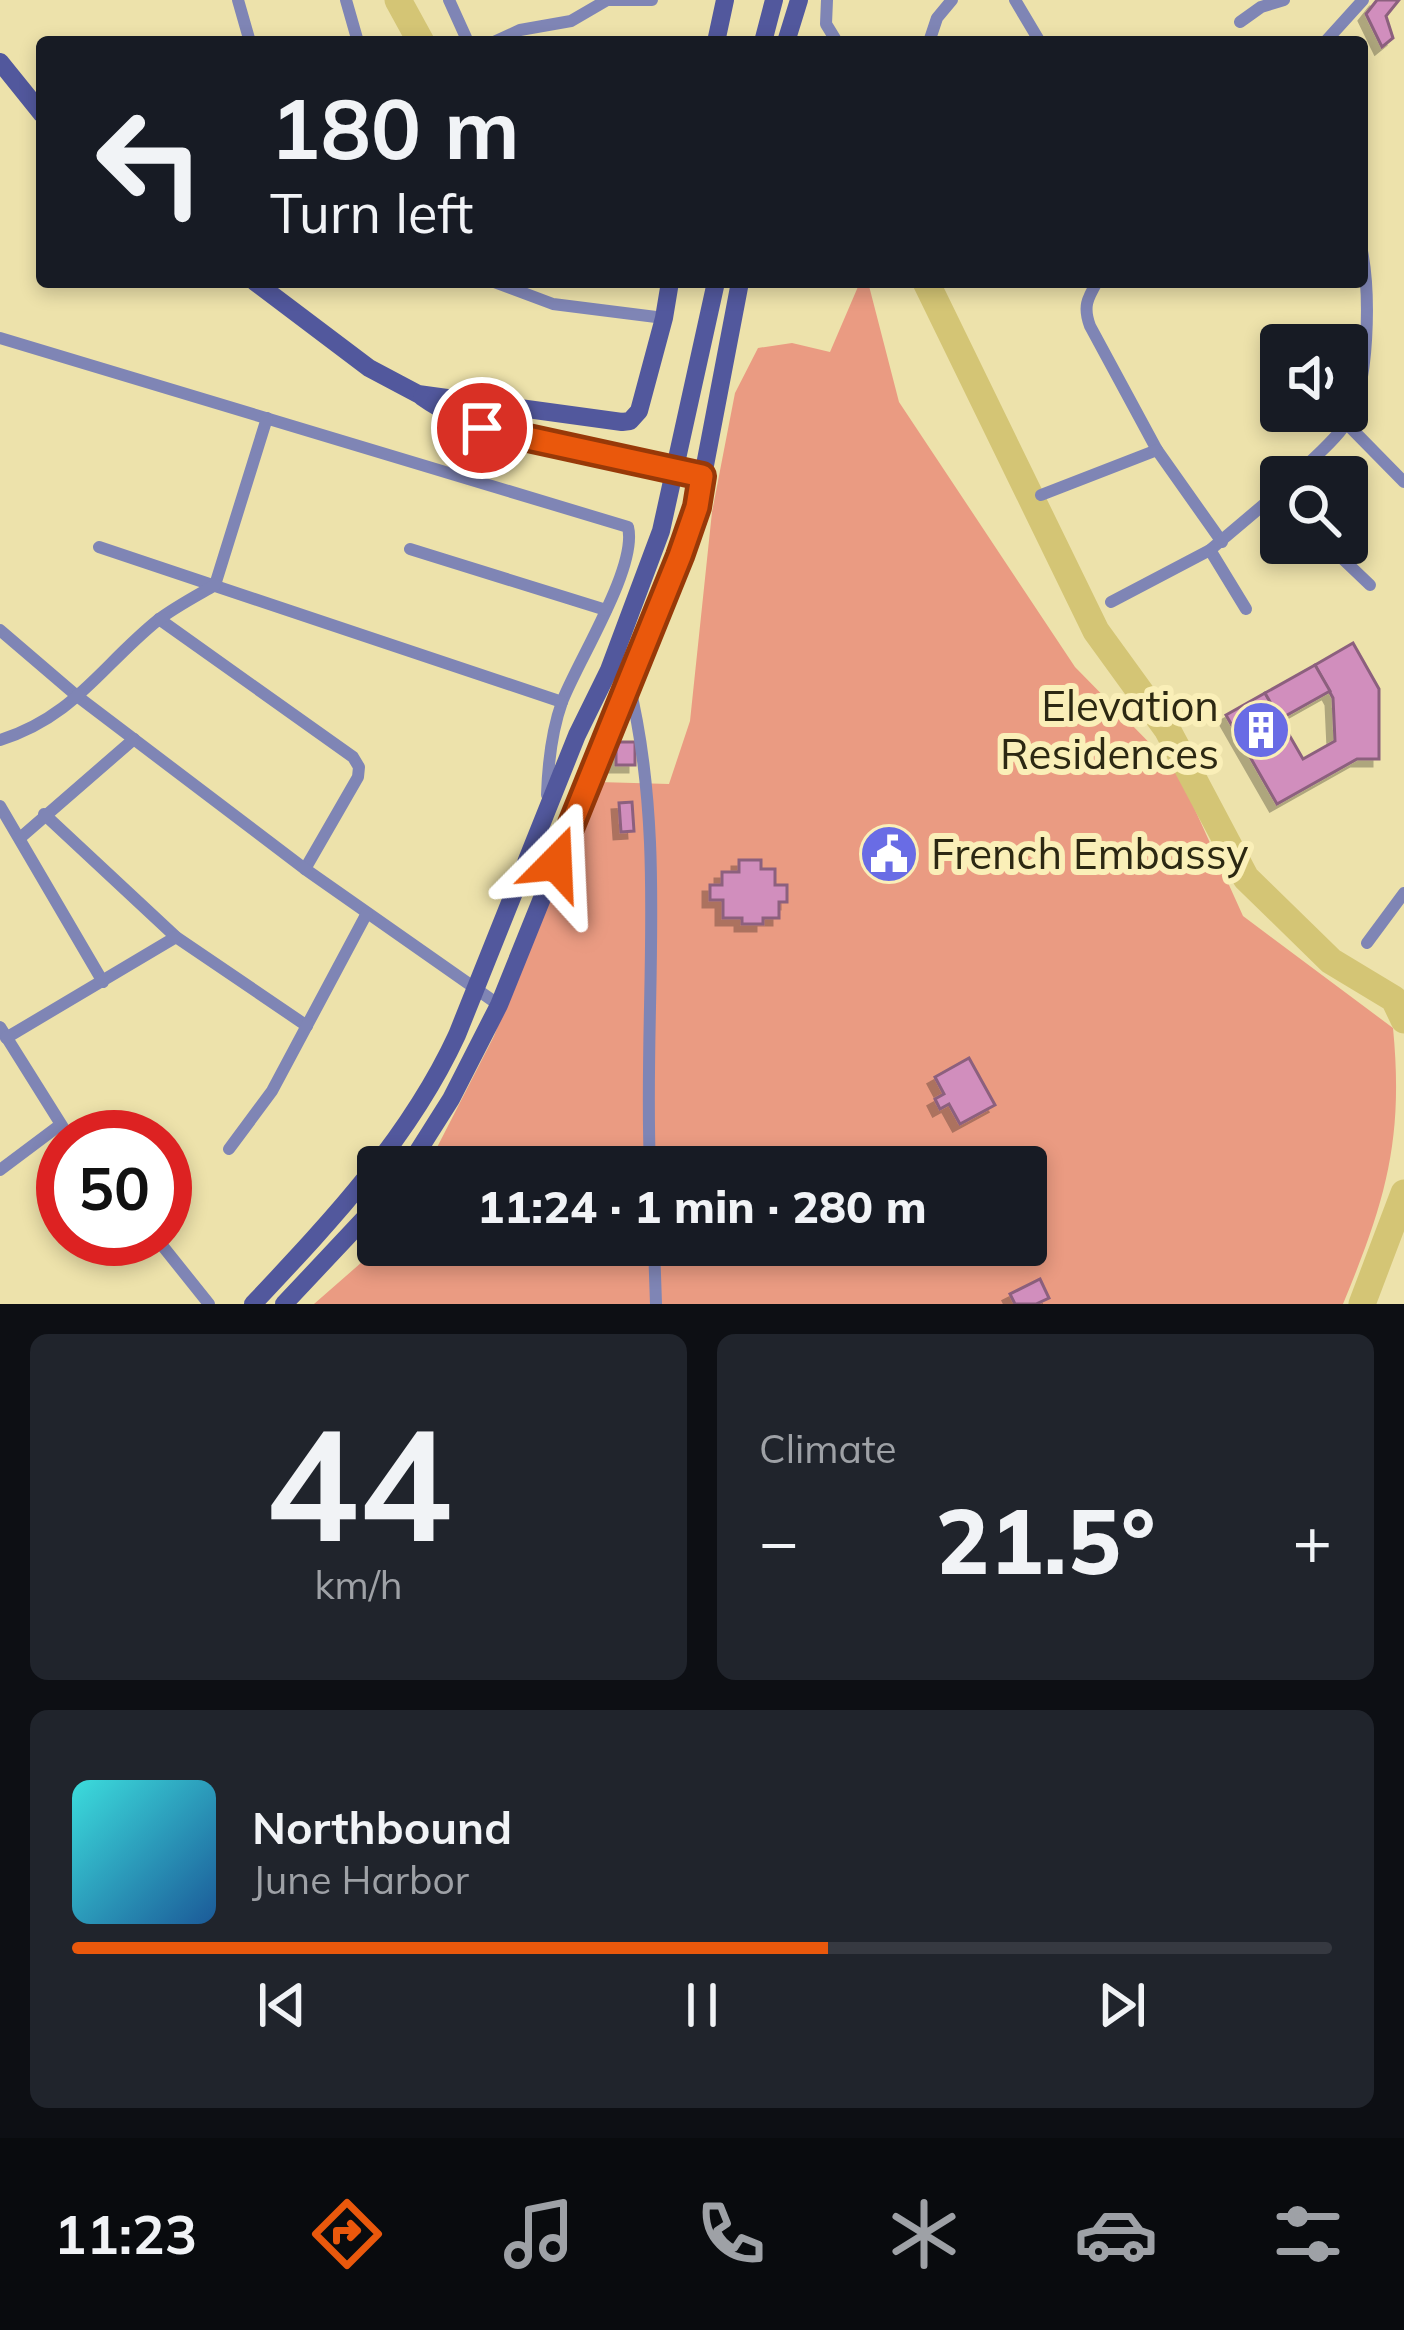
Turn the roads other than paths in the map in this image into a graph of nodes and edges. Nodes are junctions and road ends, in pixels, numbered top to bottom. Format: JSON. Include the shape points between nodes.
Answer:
{"nodes":[{"id":1,"x":238,"y":0,"type":"edge"},
{"id":2,"x":346,"y":0,"type":"edge"},
{"id":3,"x":449,"y":0,"type":"edge"},
{"id":4,"x":652,"y":0,"type":"edge"},
{"id":5,"x":725,"y":0,"type":"edge"},
{"id":6,"x":774,"y":0,"type":"edge"},
{"id":7,"x":799,"y":0,"type":"edge"},
{"id":8,"x":827,"y":0,"type":"edge"},
{"id":9,"x":952,"y":0,"type":"edge"},
{"id":10,"x":1016,"y":0,"type":"edge"},
{"id":11,"x":1284,"y":0,"type":"edge"},
{"id":12,"x":1363,"y":0,"type":"edge"},
{"id":13,"x":1240,"y":22,"type":"dead end"},
{"id":14,"x":248,"y":36,"type":"edge"},
{"id":15,"x":356,"y":36,"type":"edge"},
{"id":16,"x":465,"y":36,"type":"edge"},
{"id":17,"x":507,"y":36,"type":"edge"},
{"id":18,"x":717,"y":36,"type":"edge"},
{"id":19,"x":765,"y":36,"type":"edge"},
{"id":20,"x":788,"y":36,"type":"edge"},
{"id":21,"x":833,"y":36,"type":"edge"},
{"id":22,"x":931,"y":36,"type":"edge"},
{"id":23,"x":1037,"y":36,"type":"edge"},
{"id":24,"x":1330,"y":36,"type":"edge"},
{"id":25,"x":0,"y":62,"type":"edge"},
{"id":26,"x":36,"y":107,"type":"edge"},
{"id":27,"x":510,"y":288,"type":"edge"},
{"id":28,"x":669,"y":288,"type":"edge"},
{"id":29,"x":715,"y":288,"type":"edge"},
{"id":30,"x":739,"y":288,"type":"edge"},
{"id":31,"x":1093,"y":288,"type":"edge"},
{"id":32,"x":1363,"y":288,"type":"edge"},
{"id":33,"x":278,"y":290,"type":"edge"},
{"id":34,"x":664,"y":318,"type":"junction"},
{"id":35,"x":1365,"y":324,"type":"edge"},
{"id":36,"x":0,"y":338,"type":"edge"},
{"id":37,"x":418,"y":394,"type":"junction"},
{"id":38,"x":267,"y":418,"type":"junction"},
{"id":39,"x":482,"y":428,"type":"junction"},
{"id":40,"x":1337,"y":432,"type":"edge"},
{"id":41,"x":1355,"y":432,"type":"edge"},
{"id":42,"x":1157,"y":450,"type":"junction"},
{"id":43,"x":1314,"y":456,"type":"edge"},
{"id":44,"x":675,"y":469,"type":"junction"},
{"id":45,"x":463,"y":476,"type":"junction"},
{"id":46,"x":702,"y":476,"type":"junction"},
{"id":47,"x":1404,"y":482,"type":"edge"},
{"id":48,"x":1041,"y":495,"type":"dead end"},
{"id":49,"x":1260,"y":510,"type":"edge"},
{"id":50,"x":1216,"y":546,"type":"junction"},
{"id":51,"x":99,"y":547,"type":"dead end"},
{"id":52,"x":410,"y":549,"type":"dead end"},
{"id":53,"x":1348,"y":564,"type":"edge"},
{"id":54,"x":215,"y":585,"type":"junction"},
{"id":55,"x":1370,"y":585,"type":"dead end"},
{"id":56,"x":1111,"y":602,"type":"dead end"},
{"id":57,"x":1246,"y":609,"type":"dead end"},
{"id":58,"x":606,"y":610,"type":"junction"},
{"id":59,"x":159,"y":619,"type":"junction"},
{"id":60,"x":0,"y":630,"type":"edge"},
{"id":61,"x":609,"y":670,"type":"junction"},
{"id":62,"x":628,"y":680,"type":"junction"},
{"id":63,"x":77,"y":696,"type":"junction"},
{"id":64,"x":562,"y":702,"type":"junction"},
{"id":65,"x":134,"y":739,"type":"junction"},
{"id":66,"x":0,"y":740,"type":"edge"},
{"id":67,"x":0,"y":806,"type":"edge"},
{"id":68,"x":547,"y":812,"type":"junction"},
{"id":69,"x":44,"y":814,"type":"junction"},
{"id":70,"x":20,"y":838,"type":"junction"},
{"id":71,"x":304,"y":869,"type":"junction"},
{"id":72,"x":1404,"y":893,"type":"edge"},
{"id":73,"x":368,"y":913,"type":"junction"},
{"id":74,"x":176,"y":937,"type":"junction"},
{"id":75,"x":1367,"y":943,"type":"dead end"},
{"id":76,"x":103,"y":982,"type":"junction"},
{"id":77,"x":475,"y":991,"type":"junction"},
{"id":78,"x":499,"y":1005,"type":"junction"},
{"id":79,"x":307,"y":1026,"type":"junction"},
{"id":80,"x":3,"y":1033,"type":"edge"},
{"id":81,"x":15,"y":1052,"type":"junction"},
{"id":82,"x":0,"y":1059,"type":"edge"},
{"id":83,"x":52,"y":1110,"type":"edge"},
{"id":84,"x":421,"y":1146,"type":"edge"},
{"id":85,"x":650,"y":1146,"type":"edge"},
{"id":86,"x":36,"y":1149,"type":"edge"},
{"id":87,"x":229,"y":1149,"type":"dead end"},
{"id":88,"x":0,"y":1171,"type":"edge"},
{"id":89,"x":357,"y":1226,"type":"edge"},
{"id":90,"x":179,"y":1266,"type":"edge"},
{"id":91,"x":655,"y":1266,"type":"edge"},
{"id":92,"x":209,"y":1304,"type":"edge"},
{"id":93,"x":253,"y":1304,"type":"edge"},
{"id":94,"x":284,"y":1304,"type":"edge"},
{"id":95,"x":656,"y":1304,"type":"edge"}],
"edges":[{"from":1,"to":14,"type":"street"},
{"from":2,"to":15,"type":"street"},
{"from":3,"to":16,"type":"street"},
{"from":4,"to":17,"type":"street","via":[[607,0],[571,21]]},
{"from":5,"to":18,"type":"main road"},
{"from":6,"to":19,"type":"main road"},
{"from":7,"to":20,"type":"main road"},
{"from":8,"to":21,"type":"street"},
{"from":9,"to":22,"type":"street"},
{"from":10,"to":23,"type":"street"},
{"from":11,"to":13,"type":"street"},
{"from":12,"to":24,"type":"street"},
{"from":25,"to":26,"type":"main road"},
{"from":27,"to":34,"type":"street","via":[[553,304]]},
{"from":28,"to":34,"type":"main road"},
{"from":29,"to":44,"type":"main road"},
{"from":30,"to":46,"type":"main road"},
{"from":31,"to":42,"type":"street","via":[[1084,312]]},
{"from":32,"to":35,"type":"street"},
{"from":33,"to":37,"type":"main road","via":[[369,368]]},
{"from":34,"to":37,"type":"main road","via":[[630,421]]},
{"from":36,"to":38,"type":"street"},
{"from":37,"to":39,"type":"main road"},
{"from":38,"to":45,"type":"street"},
{"from":38,"to":54,"type":"street"},
{"from":39,"to":44,"type":"main road"},
{"from":39,"to":45,"type":"street"},
{"from":40,"to":43,"type":"street"},
{"from":41,"to":47,"type":"street"},
{"from":42,"to":48,"type":"street"},
{"from":42,"to":50,"type":"street"},
{"from":44,"to":46,"type":"main road"},
{"from":44,"to":61,"type":"main road","via":[[661,531]]},
{"from":45,"to":58,"type":"street","via":[[628,527]]},
{"from":46,"to":62,"type":"main road","via":[[680,556]]},
{"from":49,"to":50,"type":"street"},
{"from":50,"to":56,"type":"street"},
{"from":50,"to":57,"type":"street"},
{"from":51,"to":54,"type":"street"},
{"from":52,"to":58,"type":"street"},
{"from":53,"to":55,"type":"street"},
{"from":54,"to":59,"type":"street"},
{"from":54,"to":64,"type":"street"},
{"from":58,"to":64,"type":"street"},
{"from":59,"to":63,"type":"street"},
{"from":59,"to":71,"type":"street","via":[[359,766]]},
{"from":60,"to":63,"type":"street"},
{"from":61,"to":62,"type":"street"},
{"from":61,"to":68,"type":"main road"},
{"from":62,"to":78,"type":"main road"},
{"from":62,"to":85,"type":"street","via":[[650,809]]},
{"from":63,"to":65,"type":"street"},
{"from":63,"to":66,"type":"street","via":[[41,726]]},
{"from":64,"to":68,"type":"street"},
{"from":65,"to":69,"type":"street"},
{"from":65,"to":71,"type":"street"},
{"from":67,"to":70,"type":"street"},
{"from":68,"to":77,"type":"main road"},
{"from":69,"to":70,"type":"street"},
{"from":69,"to":74,"type":"street"},
{"from":70,"to":76,"type":"street"},
{"from":71,"to":73,"type":"street"},
{"from":72,"to":75,"type":"street"},
{"from":73,"to":77,"type":"street"},
{"from":73,"to":79,"type":"street"},
{"from":74,"to":76,"type":"street"},
{"from":74,"to":79,"type":"street"},
{"from":76,"to":80,"type":"street"},
{"from":77,"to":78,"type":"street"},
{"from":77,"to":93,"type":"main road","via":[[439,1074],[393,1146]]},
{"from":78,"to":84,"type":"main road"},
{"from":79,"to":87,"type":"street"},
{"from":80,"to":81,"type":"street"},
{"from":81,"to":82,"type":"street"},
{"from":81,"to":83,"type":"street"},
{"from":86,"to":88,"type":"street"},
{"from":89,"to":94,"type":"main road"},
{"from":90,"to":92,"type":"street"},
{"from":91,"to":95,"type":"street"}]}
